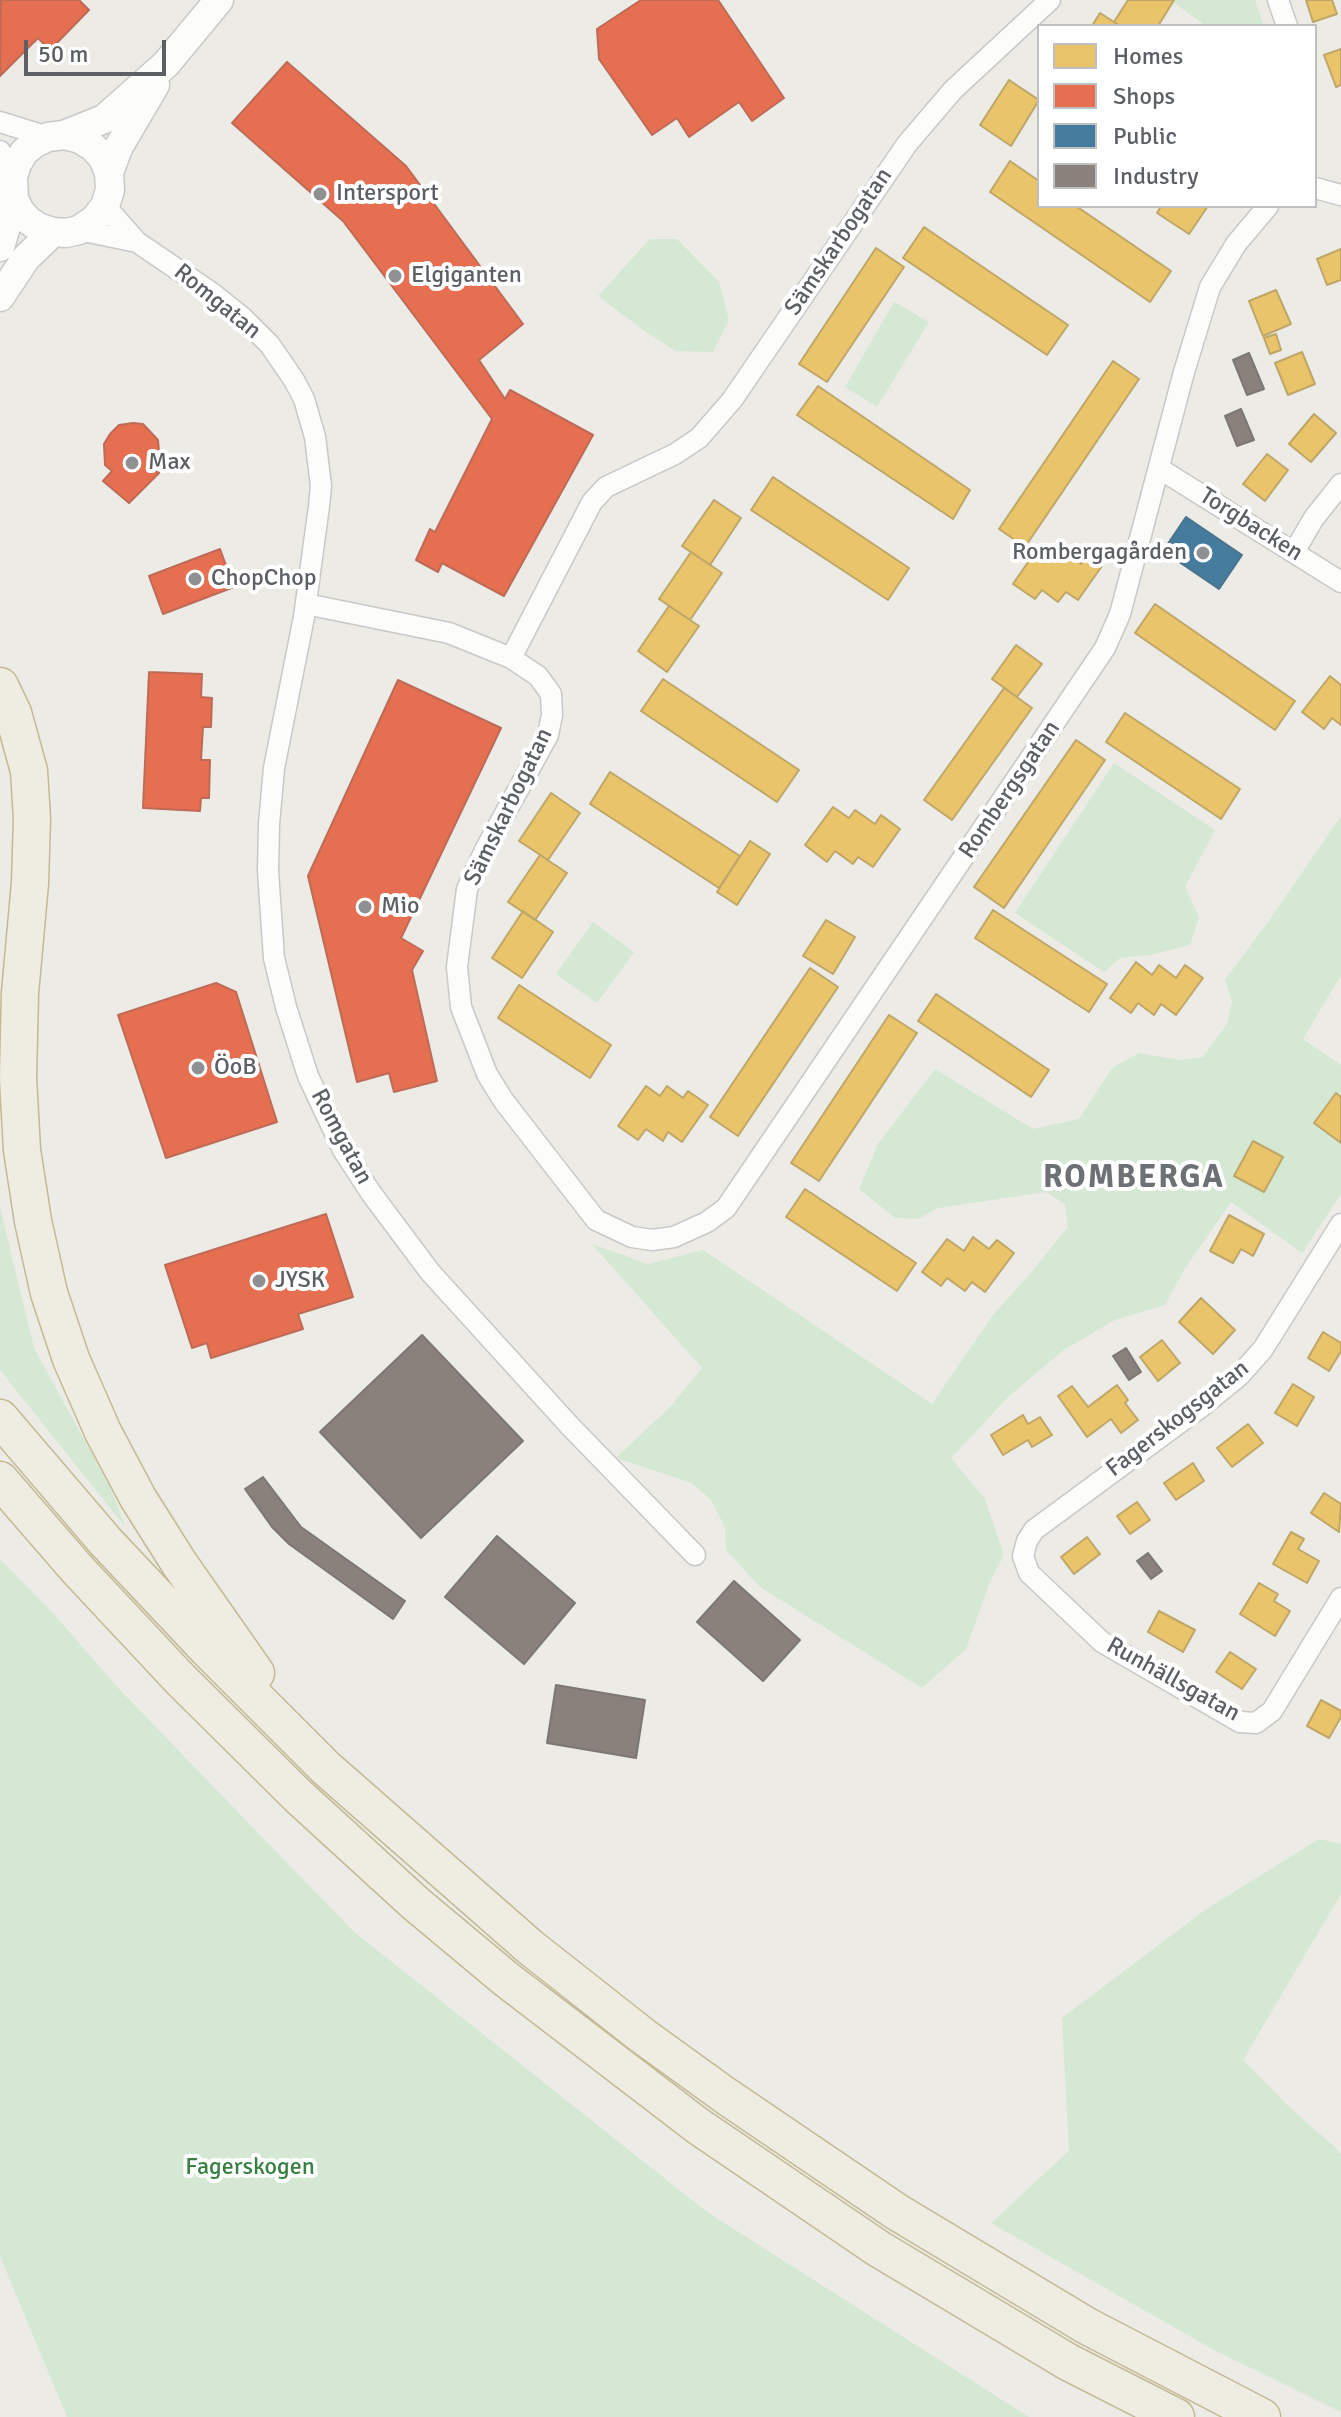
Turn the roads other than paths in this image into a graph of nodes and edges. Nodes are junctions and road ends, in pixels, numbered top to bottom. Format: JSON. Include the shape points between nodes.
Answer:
{"nodes":[{"id":1,"x":219,"y":0,"type":"edge"},
{"id":2,"x":1050,"y":0,"type":"edge"},
{"id":3,"x":1278,"y":0,"type":"edge"},
{"id":4,"x":1286,"y":24,"type":"edge"},
{"id":5,"x":166,"y":64,"type":"junction"},
{"id":6,"x":0,"y":122,"type":"edge"},
{"id":7,"x":56,"y":136,"type":"junction"},
{"id":8,"x":0,"y":151,"type":"edge"},
{"id":9,"x":109,"y":173,"type":"junction"},
{"id":10,"x":14,"y":188,"type":"junction"},
{"id":11,"x":1317,"y":189,"type":"edge"},
{"id":12,"x":1341,"y":195,"type":"edge"},
{"id":13,"x":105,"y":206,"type":"junction"},
{"id":14,"x":1266,"y":208,"type":"edge"},
{"id":15,"x":66,"y":231,"type":"junction"},
{"id":16,"x":137,"y":242,"type":"junction"},
{"id":17,"x":0,"y":247,"type":"edge"},
{"id":18,"x":0,"y":297,"type":"edge"},
{"id":19,"x":1160,"y":469,"type":"junction"},
{"id":20,"x":1341,"y":484,"type":"edge"},
{"id":21,"x":1294,"y":552,"type":"junction"},
{"id":22,"x":1341,"y":582,"type":"edge"},
{"id":23,"x":306,"y":604,"type":"junction"},
{"id":24,"x":511,"y":658,"type":"junction"},
{"id":25,"x":0,"y":686,"type":"edge"},
{"id":26,"x":596,"y":1220,"type":"joint"},
{"id":27,"x":1341,"y":1224,"type":"edge"},
{"id":28,"x":0,"y":1418,"type":"edge"},
{"id":29,"x":0,"y":1480,"type":"edge"},
{"id":30,"x":0,"y":1519,"type":"edge"},
{"id":31,"x":695,"y":1555,"type":"dead end"},
{"id":32,"x":1023,"y":1556,"type":"joint"},
{"id":33,"x":1341,"y":1598,"type":"edge"},
{"id":34,"x":180,"y":1679,"type":"junction"},
{"id":35,"x":326,"y":1768,"type":"junction"},
{"id":36,"x":1176,"y":2417,"type":"edge"},
{"id":37,"x":1262,"y":2417,"type":"edge"}],
"edges":[{"from":1,"to":5,"type":"main road"},
{"from":2,"to":24,"type":"street","name":"Sämskarbogatan","via":[[953,90],[907,144],[732,400],[699,438],[606,487],[592,502]]},
{"from":3,"to":4,"type":"street"},
{"from":5,"to":7,"type":"main road","via":[[104,119]]},
{"from":5,"to":9,"type":"main road"},
{"from":6,"to":7,"type":"street"},
{"from":7,"to":9,"type":"main road","via":[[93,147]]},
{"from":7,"to":10,"type":"main road","via":[[24,152]]},
{"from":8,"to":10,"type":"street"},
{"from":9,"to":13,"type":"main road"},
{"from":10,"to":15,"type":"main road","via":[[20,211],[29,221]]},
{"from":10,"to":17,"type":"main road"},
{"from":11,"to":12,"type":"street"},
{"from":13,"to":15,"type":"main road","via":[[94,220]]},
{"from":13,"to":16,"type":"street","name":"Romgatan"},
{"from":14,"to":19,"type":"street","name":"Rombergsgatan","via":[[1210,287]]},
{"from":15,"to":16,"type":"street","name":"Romgatan"},
{"from":15,"to":18,"type":"main road","via":[[26,258]]},
{"from":16,"to":23,"type":"street","name":"Romgatan","via":[[242,317],[270,345],[304,399],[321,486]]},
{"from":19,"to":21,"type":"street","name":"Torgbacken"},
{"from":19,"to":26,"type":"street","name":"Rombergsgatan","via":[[1120,614],[1105,648],[726,1208],[674,1237],[652,1240]]},
{"from":20,"to":21,"type":"street"},
{"from":21,"to":22,"type":"street","name":"Torgbacken"},
{"from":23,"to":24,"type":"street","via":[[449,633]]},
{"from":23,"to":31,"type":"street","name":"Romgatan","via":[[274,768],[268,871],[274,958],[308,1076],[343,1150],[421,1261]]},
{"from":24,"to":26,"type":"street","name":"Sämskarbogatan","via":[[538,676],[551,694],[552,715],[548,735],[467,889],[457,967],[461,1007],[503,1100]]},
{"from":25,"to":35,"type":"highway","via":[[29,771],[30,883],[18,1078],[22,1150],[49,1293],[71,1359],[138,1498],[226,1632]]},
{"from":27,"to":32,"type":"street","name":"Fagerskogsgatan","via":[[1263,1349],[1239,1376],[1034,1530]]},
{"from":28,"to":35,"type":"highway","via":[[106,1542]]},
{"from":29,"to":34,"type":"highway"},
{"from":30,"to":34,"type":"highway"},
{"from":32,"to":33,"type":"street","name":"Runhällsgatan","via":[[1029,1573],[1102,1642],[1240,1722],[1256,1723],[1272,1711]]},
{"from":34,"to":36,"type":"highway","via":[[415,1903],[698,2126],[879,2249],[1068,2362]]},
{"from":35,"to":37,"type":"highway","via":[[530,1947],[726,2096],[897,2212],[1059,2310]]}]}
